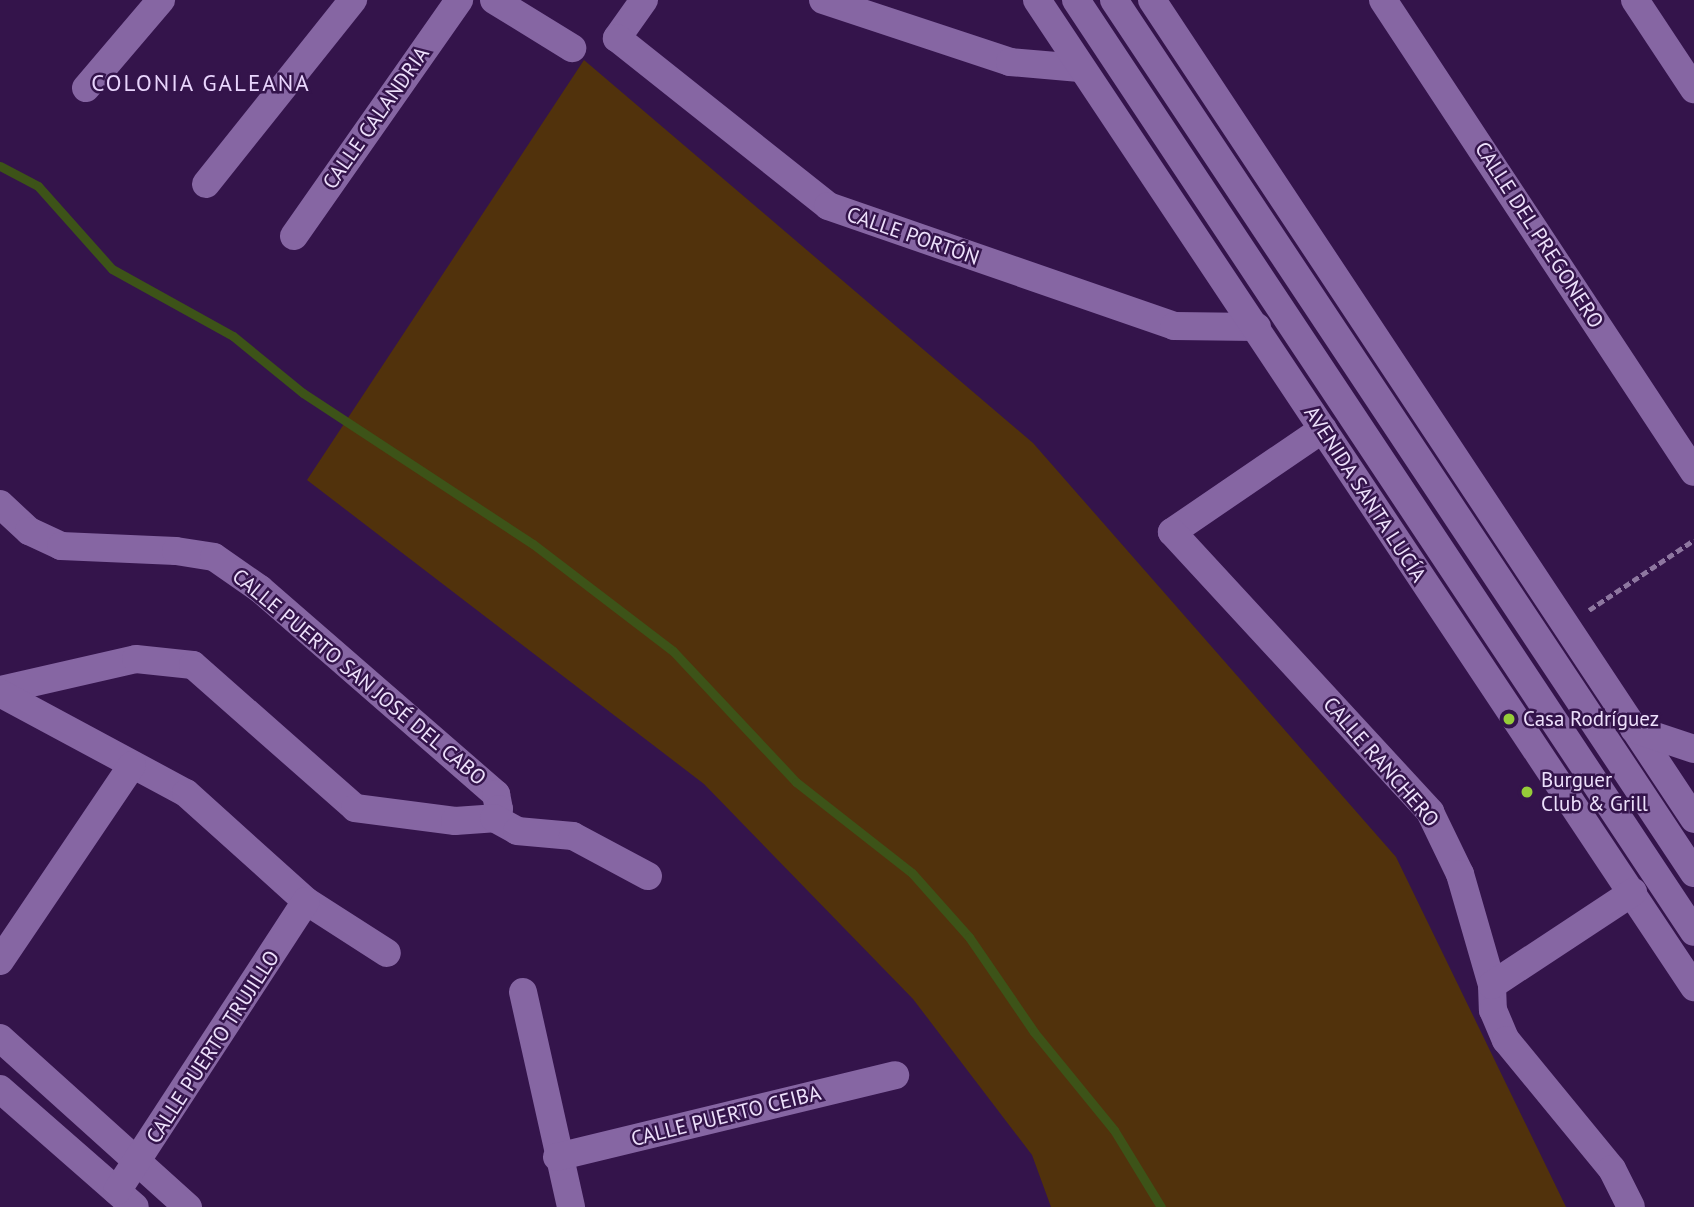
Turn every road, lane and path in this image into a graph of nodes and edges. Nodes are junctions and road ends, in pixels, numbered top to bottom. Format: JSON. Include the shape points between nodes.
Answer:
{"nodes":[{"id":1,"x":161,"y":0,"type":"edge"},
{"id":2,"x":353,"y":0,"type":"edge"},
{"id":3,"x":459,"y":0,"type":"edge"},
{"id":4,"x":495,"y":0,"type":"edge"},
{"id":5,"x":644,"y":0,"type":"edge"},
{"id":6,"x":823,"y":0,"type":"edge"},
{"id":7,"x":1037,"y":0,"type":"edge"},
{"id":8,"x":1076,"y":0,"type":"edge"},
{"id":9,"x":1114,"y":0,"type":"edge"},
{"id":10,"x":1152,"y":0,"type":"edge"},
{"id":11,"x":1383,"y":0,"type":"edge"},
{"id":12,"x":1635,"y":0,"type":"edge"},
{"id":13,"x":572,"y":48,"type":"dead end"},
{"id":14,"x":1080,"y":68,"type":"junction"},
{"id":15,"x":86,"y":89,"type":"dead end"},
{"id":16,"x":1694,"y":89,"type":"edge"},
{"id":17,"x":206,"y":184,"type":"dead end"},
{"id":18,"x":294,"y":236,"type":"dead end"},
{"id":19,"x":1256,"y":327,"type":"junction"},
{"id":20,"x":1323,"y":429,"type":"junction"},
{"id":21,"x":1694,"y":472,"type":"edge"},
{"id":22,"x":0,"y":504,"type":"edge"},
{"id":23,"x":1694,"y":540,"type":"edge"},
{"id":24,"x":1565,"y":625,"type":"junction"},
{"id":25,"x":0,"y":692,"type":"edge"},
{"id":26,"x":1634,"y":729,"type":"junction"},
{"id":27,"x":1694,"y":749,"type":"edge"},
{"id":28,"x":132,"y":765,"type":"junction"},
{"id":29,"x":494,"y":818,"type":"junction"},
{"id":30,"x":1694,"y":818,"type":"edge"},
{"id":31,"x":1694,"y":873,"type":"edge"},
{"id":32,"x":648,"y":876,"type":"dead end"},
{"id":33,"x":1633,"y":892,"type":"junction"},
{"id":34,"x":306,"y":901,"type":"junction"},
{"id":35,"x":1694,"y":932,"type":"edge"},
{"id":36,"x":387,"y":953,"type":"dead end"},
{"id":37,"x":0,"y":961,"type":"edge"},
{"id":38,"x":1492,"y":985,"type":"junction"},
{"id":39,"x":1694,"y":987,"type":"edge"},
{"id":40,"x":523,"y":992,"type":"dead end"},
{"id":41,"x":5,"y":1052,"type":"edge"},
{"id":42,"x":895,"y":1075,"type":"dead end"},
{"id":43,"x":0,"y":1089,"type":"edge"},
{"id":44,"x":557,"y":1157,"type":"junction"},
{"id":45,"x":138,"y":1161,"type":"junction"},
{"id":46,"x":126,"y":1199,"type":"edge"},
{"id":47,"x":188,"y":1207,"type":"edge"},
{"id":48,"x":571,"y":1207,"type":"edge"},
{"id":49,"x":1631,"y":1207,"type":"edge"}],
"edges":[{"from":1,"to":15,"type":"street"},
{"from":2,"to":17,"type":"street"},
{"from":3,"to":18,"type":"street","name":"CALLE CALANDRIA"},
{"from":4,"to":13,"type":"street"},
{"from":5,"to":19,"type":"street","name":"CALLE PORTÓN","via":[[617,38],[828,206],[1174,326]]},
{"from":6,"to":14,"type":"street","via":[[1010,62]]},
{"from":7,"to":14,"type":"street","name":"AVENIDA SANTA LUCÍA"},
{"from":8,"to":35,"type":"street","name":"AVENIDA SANTA LUCÍA"},
{"from":9,"to":31,"type":"street"},
{"from":10,"to":24,"type":"street"},
{"from":11,"to":21,"type":"street","name":"CALLE DEL PREGONERO"},
{"from":12,"to":16,"type":"street"},
{"from":14,"to":19,"type":"street","name":"AVENIDA SANTA LUCÍA"},
{"from":19,"to":20,"type":"street","name":"AVENIDA SANTA LUCÍA"},
{"from":20,"to":33,"type":"street","name":"AVENIDA SANTA LUCÍA"},
{"from":20,"to":38,"type":"street","name":"CALLE RANCHERO","via":[[1172,532],[1430,812],[1456,863]]},
{"from":22,"to":29,"type":"street","name":"CALLE PUERTO SAN JOSÉ DEL CABO","via":[[29,531],[61,546],[214,557],[260,589],[496,794],[499,810]]},
{"from":23,"to":24,"type":"path"},
{"from":24,"to":26,"type":"street"},
{"from":25,"to":28,"type":"street"},
{"from":25,"to":29,"type":"street","via":[[92,666],[170,659],[193,665],[355,807],[455,821]]},
{"from":26,"to":27,"type":"street"},
{"from":26,"to":30,"type":"street"},
{"from":28,"to":34,"type":"street","via":[[186,793]]},
{"from":28,"to":37,"type":"street"},
{"from":29,"to":32,"type":"street","via":[[517,831],[573,836]]},
{"from":33,"to":38,"type":"street"},
{"from":33,"to":39,"type":"street","name":"AVENIDA SANTA LUCÍA"},
{"from":34,"to":36,"type":"street"},
{"from":34,"to":45,"type":"street","name":"CALLE PUERTO TRUJILLO"},
{"from":38,"to":49,"type":"street","name":"CALLE RANCHERO","via":[[1493,1010],[1506,1040],[1612,1169]]},
{"from":40,"to":44,"type":"street"},
{"from":41,"to":45,"type":"street"},
{"from":42,"to":44,"type":"street","name":"CALLE PUERTO CEIBA"},
{"from":43,"to":46,"type":"street"},
{"from":44,"to":48,"type":"street"},
{"from":45,"to":46,"type":"street","name":"CALLE PUERTO TRUJILLO"},
{"from":45,"to":47,"type":"street"}]}
